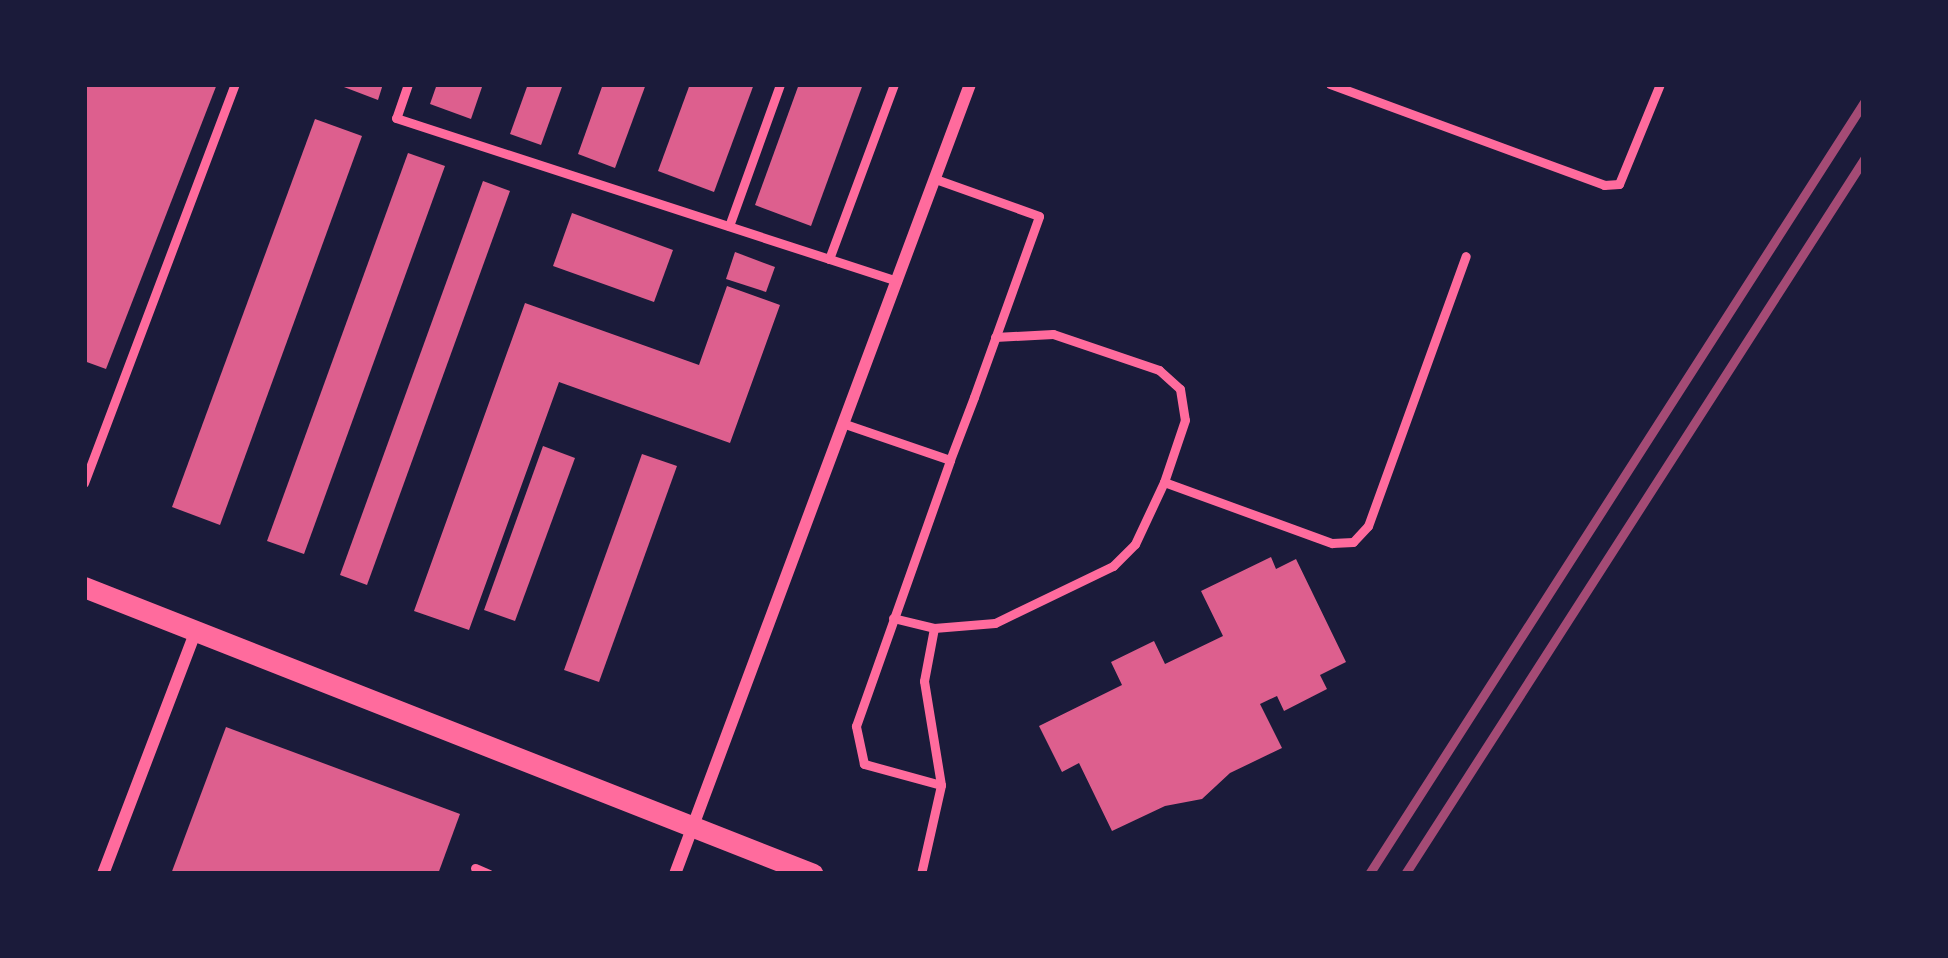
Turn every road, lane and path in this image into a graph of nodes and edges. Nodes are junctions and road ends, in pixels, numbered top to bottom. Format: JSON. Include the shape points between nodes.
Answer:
{"nodes":[{"id":1,"x":236,"y":84,"type":"edge"},
{"id":2,"x":408,"y":84,"type":"edge"},
{"id":3,"x":780,"y":84,"type":"edge"},
{"id":4,"x":894,"y":84,"type":"edge"},
{"id":5,"x":970,"y":84,"type":"edge"},
{"id":6,"x":1330,"y":84,"type":"edge"},
{"id":7,"x":1660,"y":84,"type":"edge"},
{"id":8,"x":935,"y":178,"type":"junction"},
{"id":9,"x":729,"y":226,"type":"junction"},
{"id":10,"x":1466,"y":256,"type":"dead end"},
{"id":11,"x":829,"y":259,"type":"junction"},
{"id":12,"x":897,"y":281,"type":"junction"},
{"id":13,"x":995,"y":337,"type":"junction"},
{"id":14,"x":845,"y":424,"type":"junction"},
{"id":15,"x":89,"y":455,"type":"edge"},
{"id":16,"x":950,"y":460,"type":"junction"},
{"id":17,"x":1164,"y":482,"type":"junction"},
{"id":18,"x":84,"y":483,"type":"edge"},
{"id":19,"x":84,"y":586,"type":"edge"},
{"id":20,"x":893,"y":619,"type":"junction"},
{"id":21,"x":934,"y":628,"type":"junction"},
{"id":22,"x":196,"y":631,"type":"junction"},
{"id":23,"x":940,"y":785,"type":"junction"},
{"id":24,"x":695,"y":829,"type":"junction"},
{"id":25,"x":475,"y":868,"type":"dead end"},
{"id":26,"x":103,"y":874,"type":"edge"},
{"id":27,"x":489,"y":874,"type":"edge"},
{"id":28,"x":676,"y":874,"type":"edge"},
{"id":29,"x":813,"y":874,"type":"edge"},
{"id":30,"x":921,"y":874,"type":"edge"}],
"edges":[{"from":1,"to":15,"type":"lane"},
{"from":2,"to":9,"type":"lane","via":[[396,118]]},
{"from":3,"to":9,"type":"lane"},
{"from":4,"to":11,"type":"lane"},
{"from":5,"to":8,"type":"street"},
{"from":6,"to":7,"type":"lane","via":[[1604,185],[1619,184]]},
{"from":8,"to":12,"type":"street"},
{"from":8,"to":13,"type":"lane","via":[[1039,216]]},
{"from":9,"to":11,"type":"lane"},
{"from":10,"to":17,"type":"lane","via":[[1368,526],[1353,542],[1332,543]]},
{"from":11,"to":12,"type":"lane"},
{"from":12,"to":14,"type":"street"},
{"from":13,"to":16,"type":"lane"},
{"from":13,"to":17,"type":"lane","via":[[1053,334],[1159,370],[1180,389],[1185,420]]},
{"from":14,"to":16,"type":"lane"},
{"from":14,"to":24,"type":"street"},
{"from":15,"to":18,"type":"lane"},
{"from":16,"to":20,"type":"lane"},
{"from":17,"to":21,"type":"lane","via":[[1136,544],[1113,566],[995,623]]},
{"from":19,"to":22,"type":"street"},
{"from":20,"to":21,"type":"lane"},
{"from":20,"to":23,"type":"lane","via":[[856,726],[856,751],[864,764]]},
{"from":21,"to":23,"type":"lane","via":[[924,681]]},
{"from":22,"to":24,"type":"street"},
{"from":22,"to":26,"type":"street"},
{"from":23,"to":30,"type":"lane"},
{"from":24,"to":28,"type":"street"},
{"from":24,"to":29,"type":"street"},
{"from":25,"to":27,"type":"lane"}]}
